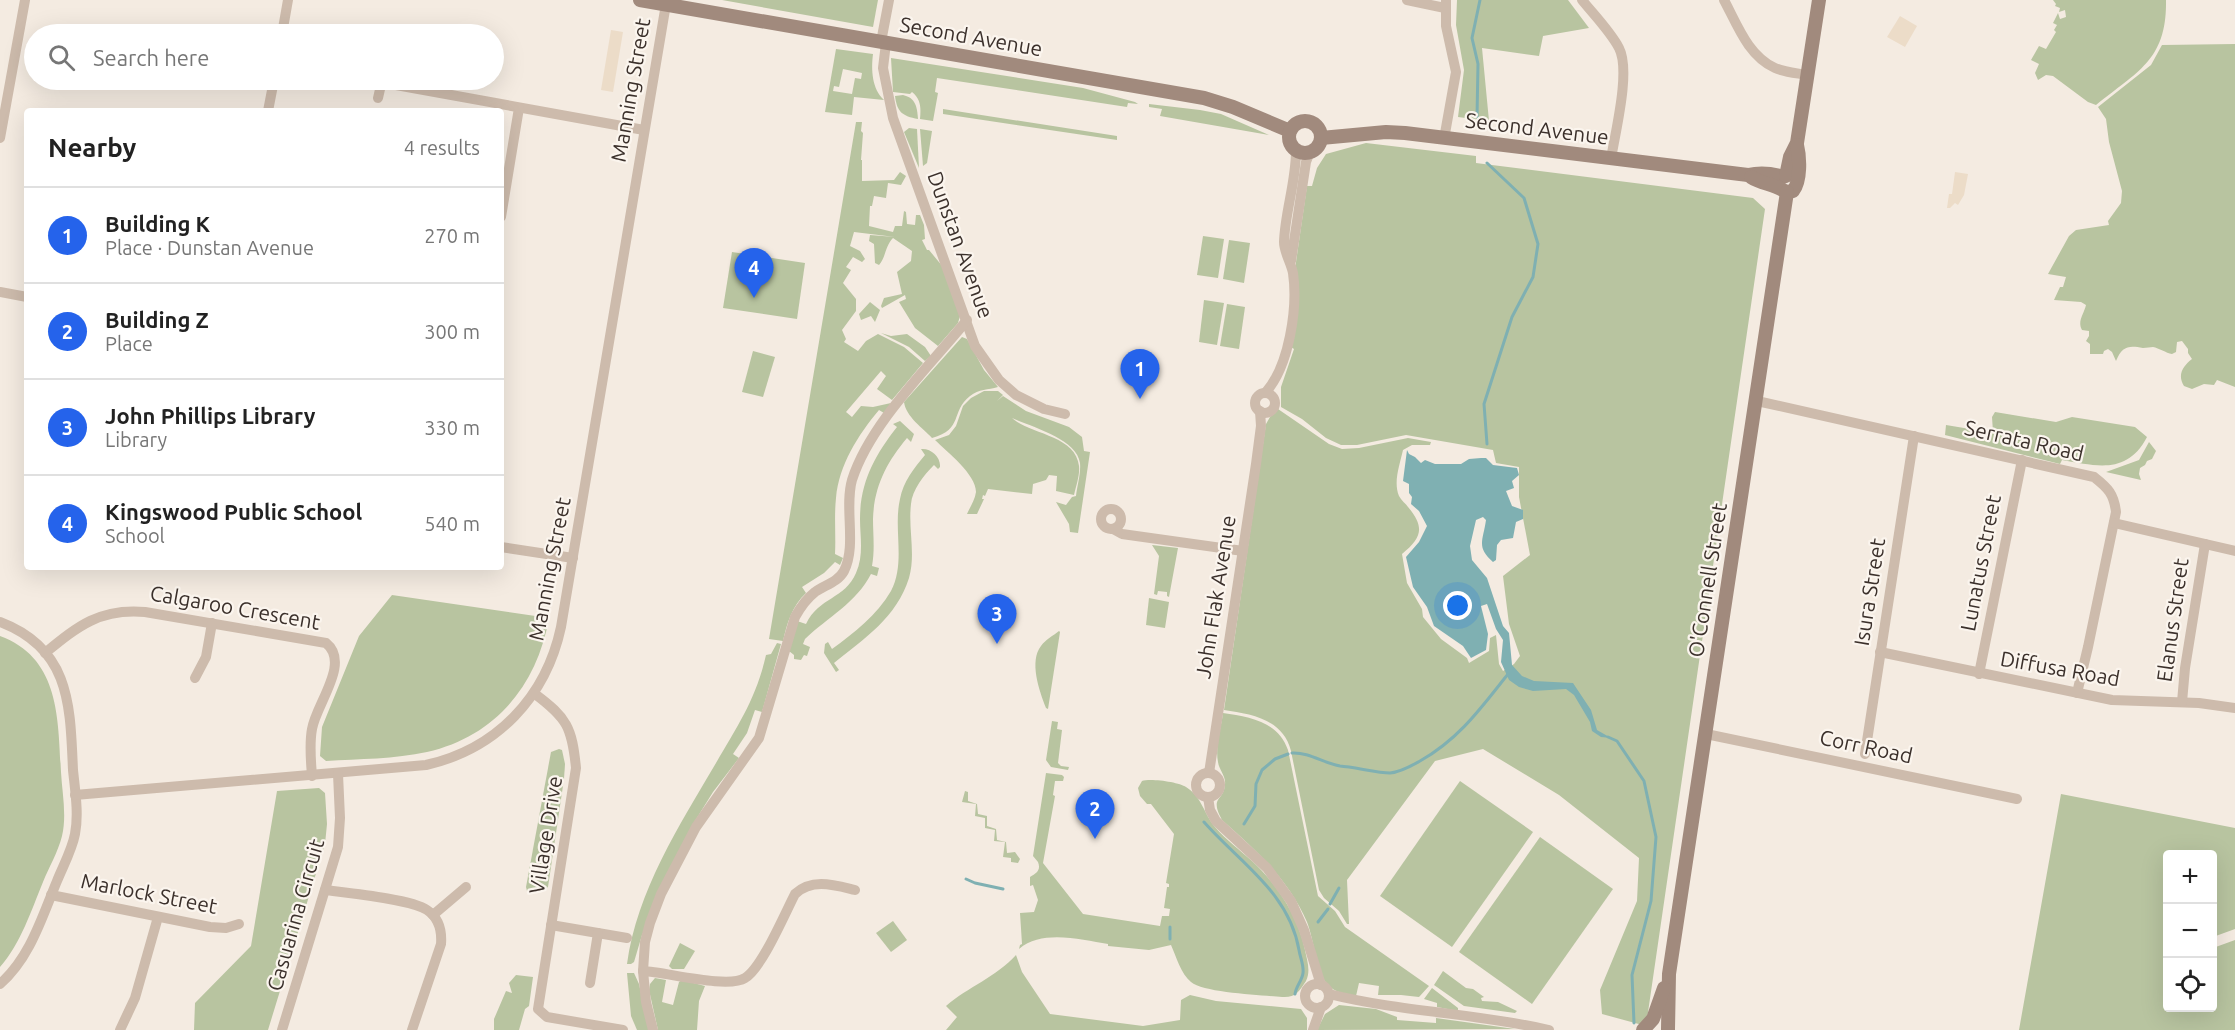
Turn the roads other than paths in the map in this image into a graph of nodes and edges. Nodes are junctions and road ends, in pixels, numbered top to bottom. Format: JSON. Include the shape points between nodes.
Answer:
{"nodes":[{"id":1,"x":25,"y":0,"type":"edge"},
{"id":2,"x":288,"y":0,"type":"edge"},
{"id":3,"x":640,"y":0,"type":"edge"},
{"id":4,"x":889,"y":0,"type":"edge"},
{"id":5,"x":1407,"y":0,"type":"edge"},
{"id":6,"x":1582,"y":0,"type":"edge"},
{"id":7,"x":1724,"y":0,"type":"edge"},
{"id":8,"x":1819,"y":0,"type":"edge"},
{"id":9,"x":666,"y":4,"type":"junction"},
{"id":10,"x":1446,"y":4,"type":"edge"},
{"id":11,"x":284,"y":24,"type":"edge"},
{"id":12,"x":884,"y":43,"type":"junction"},
{"id":13,"x":1807,"y":75,"type":"junction"},
{"id":14,"x":272,"y":90,"type":"edge"},
{"id":15,"x":380,"y":90,"type":"edge"},
{"id":16,"x":422,"y":90,"type":"edge"},
{"id":17,"x":378,"y":98,"type":"dead end"},
{"id":18,"x":269,"y":108,"type":"edge"},
{"id":19,"x":519,"y":108,"type":"junction"},
{"id":20,"x":644,"y":130,"type":"junction"},
{"id":21,"x":1290,"y":131,"type":"junction"},
{"id":22,"x":0,"y":138,"type":"edge"},
{"id":23,"x":1321,"y":138,"type":"junction"},
{"id":24,"x":1444,"y":139,"type":"junction"},
{"id":25,"x":1303,"y":152,"type":"junction"},
{"id":26,"x":1611,"y":159,"type":"junction"},
{"id":27,"x":1787,"y":183,"type":"junction"},
{"id":28,"x":504,"y":199,"type":"edge"},
{"id":29,"x":0,"y":292,"type":"edge"},
{"id":30,"x":24,"y":296,"type":"edge"},
{"id":31,"x":967,"y":320,"type":"junction"},
{"id":32,"x":1270,"y":394,"type":"junction"},
{"id":33,"x":1757,"y":401,"type":"junction"},
{"id":34,"x":1264,"y":412,"type":"junction"},
{"id":35,"x":1065,"y":414,"type":"dead end"},
{"id":36,"x":1914,"y":436,"type":"junction"},
{"id":37,"x":2022,"y":460,"type":"junction"},
{"id":38,"x":2114,"y":523,"type":"junction"},
{"id":39,"x":1113,"y":529,"type":"dead end"},
{"id":40,"x":2205,"y":544,"type":"junction"},
{"id":41,"x":504,"y":547,"type":"edge"},
{"id":42,"x":1243,"y":551,"type":"junction"},
{"id":43,"x":2235,"y":551,"type":"edge"},
{"id":44,"x":573,"y":558,"type":"junction"},
{"id":45,"x":0,"y":622,"type":"edge"},
{"id":46,"x":212,"y":623,"type":"junction"},
{"id":47,"x":1881,"y":652,"type":"junction"},
{"id":48,"x":45,"y":653,"type":"junction"},
{"id":49,"x":1979,"y":674,"type":"junction"},
{"id":50,"x":195,"y":678,"type":"dead end"},
{"id":51,"x":2077,"y":693,"type":"junction"},
{"id":52,"x":535,"y":694,"type":"junction"},
{"id":53,"x":2182,"y":702,"type":"junction"},
{"id":54,"x":2235,"y":708,"type":"edge"},
{"id":55,"x":1706,"y":734,"type":"junction"},
{"id":56,"x":1865,"y":754,"type":"dead end"},
{"id":57,"x":1209,"y":773,"type":"junction"},
{"id":58,"x":338,"y":774,"type":"junction"},
{"id":59,"x":312,"y":776,"type":"junction"},
{"id":60,"x":75,"y":795,"type":"junction"},
{"id":61,"x":1208,"y":797,"type":"junction"},
{"id":62,"x":2017,"y":800,"type":"dead end"},
{"id":63,"x":466,"y":887,"type":"dead end"},
{"id":64,"x":325,"y":890,"type":"junction"},
{"id":65,"x":855,"y":890,"type":"dead end"},
{"id":66,"x":51,"y":896,"type":"junction"},
{"id":67,"x":433,"y":915,"type":"junction"},
{"id":68,"x":158,"y":917,"type":"junction"},
{"id":69,"x":239,"y":924,"type":"dead end"},
{"id":70,"x":551,"y":926,"type":"junction"},
{"id":71,"x":598,"y":933,"type":"junction"},
{"id":72,"x":627,"y":938,"type":"dead end"},
{"id":73,"x":644,"y":971,"type":"junction"},
{"id":74,"x":1669,"y":974,"type":"junction"},
{"id":75,"x":590,"y":983,"type":"dead end"},
{"id":76,"x":0,"y":984,"type":"edge"},
{"id":77,"x":1316,"y":985,"type":"junction"},
{"id":78,"x":1322,"y":1003,"type":"junction"},
{"id":79,"x":120,"y":1030,"type":"edge"},
{"id":80,"x":282,"y":1030,"type":"edge"},
{"id":81,"x":412,"y":1030,"type":"edge"},
{"id":82,"x":623,"y":1030,"type":"edge"},
{"id":83,"x":653,"y":1030,"type":"edge"},
{"id":84,"x":1312,"y":1030,"type":"edge"},
{"id":85,"x":1549,"y":1030,"type":"edge"},
{"id":86,"x":1643,"y":1030,"type":"edge"},
{"id":87,"x":1668,"y":1030,"type":"edge"}],
"edges":[{"from":1,"to":22,"type":"street"},
{"from":2,"to":11,"type":"street"},
{"from":3,"to":9,"type":"street","name":"Second Avenue"},
{"from":4,"to":12,"type":"street","name":"Dunstan Avenue"},
{"from":5,"to":10,"type":"street"},
{"from":6,"to":26,"type":"street","via":[[1615,42],[1623,62]]},
{"from":7,"to":13,"type":"street","via":[[1760,59],[1776,69]]},
{"from":8,"to":13,"type":"street","name":"O'Connell Street"},
{"from":9,"to":12,"type":"street","name":"Second Avenue"},
{"from":9,"to":20,"type":"street","name":"Manning Street"},
{"from":10,"to":24,"type":"street","via":[[1446,26],[1456,72]]},
{"from":12,"to":21,"type":"street","name":"Second Avenue","via":[[1204,98]]},
{"from":12,"to":31,"type":"street","name":"Dunstan Avenue","via":[[883,68],[893,118]]},
{"from":13,"to":27,"type":"street","name":"O'Connell Street"},
{"from":14,"to":18,"type":"street"},
{"from":15,"to":17,"type":"street"},
{"from":16,"to":19,"type":"street"},
{"from":19,"to":20,"type":"street"},
{"from":19,"to":28,"type":"street"},
{"from":20,"to":44,"type":"street","name":"Manning Street"},
{"from":21,"to":23,"type":"street","via":[[1296,123],[1311,122],[1319,129]]},
{"from":21,"to":25,"type":"street","via":[[1290,144]]},
{"from":23,"to":24,"type":"street","name":"Second Avenue","via":[[1396,132]]},
{"from":23,"to":25,"type":"street","via":[[1318,147]]},
{"from":24,"to":26,"type":"street","name":"Second Avenue"},
{"from":25,"to":32,"type":"street","via":[[1295,172],[1284,244],[1294,286],[1290,327],[1285,356]]},
{"from":26,"to":27,"type":"street","name":"Second Avenue","via":[[1748,175],[1773,173]]},
{"from":27,"to":33,"type":"street","name":"O'Connell Street"},
{"from":29,"to":30,"type":"street"},
{"from":31,"to":35,"type":"street","name":"Dunstan Avenue","via":[[975,346],[1003,385],[1028,402]]},
{"from":31,"to":73,"type":"street","via":[[895,406],[855,473],[849,494],[848,552],[843,572],[810,596],[795,617],[759,738],[696,827],[662,894],[645,942]]},
{"from":32,"to":34,"type":"street","via":[[1275,405]]},
{"from":32,"to":34,"type":"street","via":[[1258,395],[1255,401],[1256,407]]},
{"from":33,"to":36,"type":"street","name":"Serrata Road"},
{"from":33,"to":55,"type":"street","name":"O'Connell Street"},
{"from":34,"to":42,"type":"street","name":"John Flak Avenue"},
{"from":36,"to":37,"type":"street","name":"Serrata Road"},
{"from":36,"to":47,"type":"street","name":"Isura Street"},
{"from":37,"to":38,"type":"street","name":"Serrata Road","via":[[2094,477],[2114,497]]},
{"from":37,"to":49,"type":"street","name":"Lunatus Street"},
{"from":38,"to":40,"type":"street"},
{"from":38,"to":51,"type":"street","name":"Serrata Road"},
{"from":39,"to":42,"type":"street","via":[[1122,534]]},
{"from":40,"to":43,"type":"street"},
{"from":40,"to":53,"type":"street","name":"Elanus Street"},
{"from":41,"to":44,"type":"street"},
{"from":42,"to":57,"type":"street","name":"John Flak Avenue"},
{"from":44,"to":52,"type":"street","name":"Manning Street","via":[[558,640]]},
{"from":45,"to":48,"type":"street","via":[[23,633]]},
{"from":46,"to":48,"type":"street","name":"Calgaroo Crescent","via":[[145,612],[111,613],[76,627]]},
{"from":46,"to":50,"type":"street","via":[[206,657]]},
{"from":46,"to":59,"type":"street","name":"Calgaroo Crescent","via":[[322,642],[333,651],[336,666],[312,727]]},
{"from":47,"to":49,"type":"street","name":"Diffusa Road"},
{"from":47,"to":56,"type":"street","name":"Isura Street"},
{"from":48,"to":60,"type":"street","via":[[67,694]]},
{"from":49,"to":51,"type":"street","name":"Diffusa Road"},
{"from":51,"to":53,"type":"street","name":"Diffusa Road","via":[[2112,700]]},
{"from":52,"to":58,"type":"street","name":"Manning Street","via":[[499,732],[452,758],[415,767]]},
{"from":52,"to":70,"type":"street","name":"Village Drive","via":[[563,717],[575,763]]},
{"from":53,"to":54,"type":"street","name":"Diffusa Road"},
{"from":55,"to":62,"type":"street","name":"Corr Road"},
{"from":55,"to":74,"type":"street","name":"O'Connell Street"},
{"from":57,"to":61,"type":"street","via":[[1220,784],[1216,793]]},
{"from":57,"to":61,"type":"street","via":[[1199,777],[1196,786],[1200,794]]},
{"from":58,"to":59,"type":"street","name":"Manning Street"},
{"from":58,"to":64,"type":"street","name":"Casuarina Circuit","via":[[340,837]]},
{"from":59,"to":60,"type":"street","name":"Manning Street"},
{"from":60,"to":66,"type":"street","via":[[75,834]]},
{"from":61,"to":77,"type":"street","via":[[1216,821],[1266,868],[1291,901],[1304,930]]},
{"from":63,"to":67,"type":"street"},
{"from":64,"to":67,"type":"street","via":[[411,904]]},
{"from":64,"to":80,"type":"street","name":"Casuarina Circuit"},
{"from":65,"to":73,"type":"street","via":[[826,884],[800,889],[756,968],[745,979],[714,981]]},
{"from":66,"to":68,"type":"street","name":"Marlock Street"},
{"from":66,"to":76,"type":"street","via":[[24,956]]},
{"from":67,"to":81,"type":"street","via":[[441,944]]},
{"from":68,"to":69,"type":"street","name":"Marlock Street","via":[[215,928]]},
{"from":68,"to":79,"type":"street","via":[[135,998]]},
{"from":70,"to":71,"type":"street"},
{"from":70,"to":82,"type":"street","name":"Village Drive","via":[[540,1012],[547,1017]]},
{"from":71,"to":72,"type":"street"},
{"from":71,"to":75,"type":"street"},
{"from":73,"to":83,"type":"street"},
{"from":74,"to":86,"type":"street","name":"O'Connell Street","via":[[1653,1019]]},
{"from":74,"to":87,"type":"street","name":"O'Connell Street"},
{"from":77,"to":78,"type":"street","via":[[1326,988]]},
{"from":77,"to":78,"type":"street","via":[[1306,991],[1305,997]]},
{"from":78,"to":84,"type":"street"},
{"from":78,"to":85,"type":"street","via":[[1363,1003],[1503,1020]]},
{"from":86,"to":87,"type":"street","name":"O'Connell Street","via":[[1659,1025]]}]}
